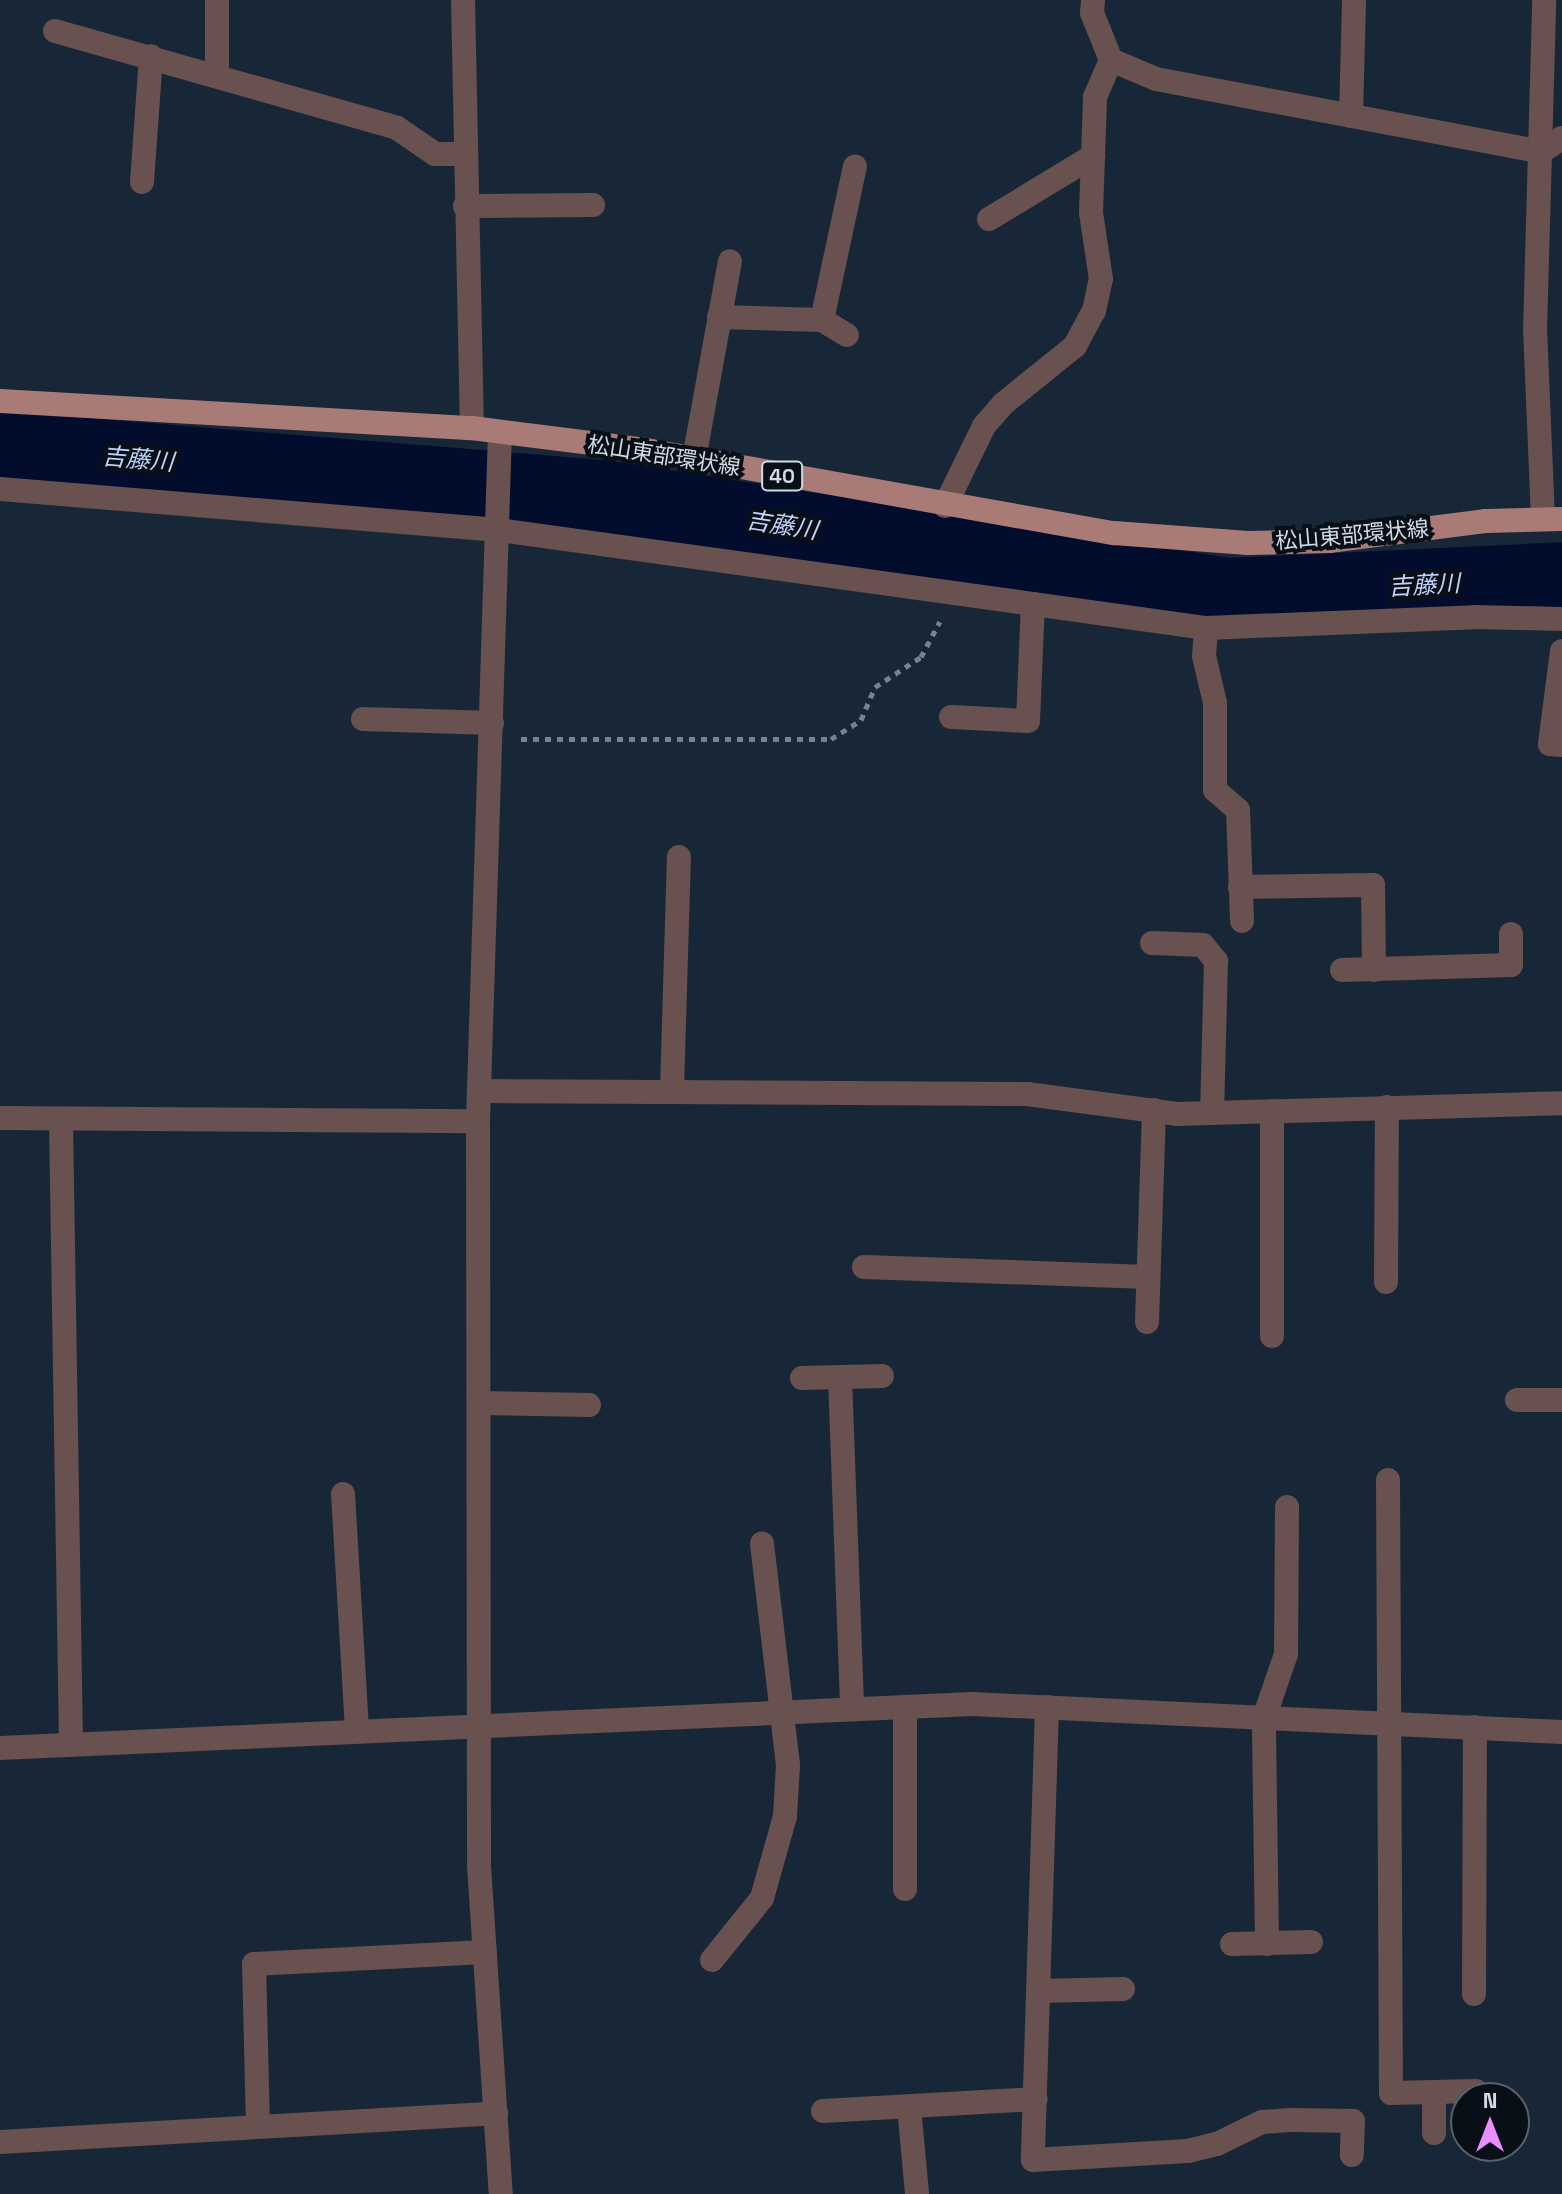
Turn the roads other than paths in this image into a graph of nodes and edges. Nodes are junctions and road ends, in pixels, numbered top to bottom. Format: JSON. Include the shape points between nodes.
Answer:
{"nodes":[{"id":1,"x":217,"y":0,"type":"edge"},
{"id":2,"x":463,"y":0,"type":"edge"},
{"id":3,"x":1093,"y":0,"type":"edge"},
{"id":4,"x":1354,"y":0,"type":"edge"},
{"id":5,"x":1544,"y":0,"type":"edge"},
{"id":6,"x":55,"y":31,"type":"dead end"},
{"id":7,"x":151,"y":56,"type":"junction"},
{"id":8,"x":1111,"y":60,"type":"junction"},
{"id":9,"x":217,"y":75,"type":"junction"},
{"id":10,"x":1351,"y":116,"type":"junction"},
{"id":11,"x":1562,"y":138,"type":"edge"},
{"id":12,"x":1541,"y":152,"type":"junction"},
{"id":13,"x":463,"y":154,"type":"junction"},
{"id":14,"x":1093,"y":156,"type":"junction"},
{"id":15,"x":855,"y":166,"type":"dead end"},
{"id":16,"x":142,"y":182,"type":"dead end"},
{"id":17,"x":593,"y":205,"type":"dead end"},
{"id":18,"x":465,"y":206,"type":"junction"},
{"id":19,"x":989,"y":219,"type":"dead end"},
{"id":20,"x":730,"y":261,"type":"dead end"},
{"id":21,"x":719,"y":317,"type":"junction"},
{"id":22,"x":822,"y":320,"type":"junction"},
{"id":23,"x":847,"y":335,"type":"dead end"},
{"id":24,"x":0,"y":401,"type":"edge"},
{"id":25,"x":472,"y":428,"type":"junction"},
{"id":26,"x":500,"y":441,"type":"junction"},
{"id":27,"x":694,"y":459,"type":"junction"},
{"id":28,"x":0,"y":489,"type":"edge"},
{"id":29,"x":945,"y":506,"type":"junction"},
{"id":30,"x":1552,"y":519,"type":"edge"},
{"id":31,"x":499,"y":520,"type":"junction"},
{"id":32,"x":1033,"y":604,"type":"junction"},
{"id":33,"x":1562,"y":619,"type":"edge"},
{"id":34,"x":1206,"y":628,"type":"junction"},
{"id":35,"x":1562,"y":651,"type":"edge"},
{"id":36,"x":951,"y":717,"type":"dead end"},
{"id":37,"x":363,"y":719,"type":"dead end"},
{"id":38,"x":492,"y":731,"type":"junction"},
{"id":39,"x":1562,"y":745,"type":"edge"},
{"id":40,"x":679,"y":857,"type":"dead end"},
{"id":41,"x":1240,"y":887,"type":"junction"},
{"id":42,"x":1242,"y":921,"type":"dead end"},
{"id":43,"x":1511,"y":934,"type":"dead end"},
{"id":44,"x":1152,"y":943,"type":"dead end"},
{"id":45,"x":1342,"y":970,"type":"dead end"},
{"id":46,"x":1374,"y":970,"type":"junction"},
{"id":47,"x":672,"y":1090,"type":"junction"},
{"id":48,"x":479,"y":1091,"type":"junction"},
{"id":49,"x":1562,"y":1103,"type":"edge"},
{"id":50,"x":1387,"y":1107,"type":"junction"},
{"id":51,"x":1154,"y":1110,"type":"junction"},
{"id":52,"x":1272,"y":1111,"type":"junction"},
{"id":53,"x":1212,"y":1112,"type":"junction"},
{"id":54,"x":0,"y":1118,"type":"edge"},
{"id":55,"x":61,"y":1121,"type":"junction"},
{"id":56,"x":478,"y":1121,"type":"junction"},
{"id":57,"x":864,"y":1267,"type":"dead end"},
{"id":58,"x":1148,"y":1277,"type":"junction"},
{"id":59,"x":1386,"y":1282,"type":"dead end"},
{"id":60,"x":1147,"y":1322,"type":"dead end"},
{"id":61,"x":1272,"y":1336,"type":"dead end"},
{"id":62,"x":882,"y":1376,"type":"dead end"},
{"id":63,"x":840,"y":1377,"type":"junction"},
{"id":64,"x":802,"y":1378,"type":"dead end"},
{"id":65,"x":1517,"y":1400,"type":"dead end"},
{"id":66,"x":1562,"y":1400,"type":"edge"},
{"id":67,"x":480,"y":1403,"type":"junction"},
{"id":68,"x":589,"y":1405,"type":"dead end"},
{"id":69,"x":1388,"y":1480,"type":"dead end"},
{"id":70,"x":343,"y":1494,"type":"dead end"},
{"id":71,"x":1287,"y":1507,"type":"dead end"},
{"id":72,"x":762,"y":1544,"type":"dead end"},
{"id":73,"x":905,"y":1707,"type":"junction"},
{"id":74,"x":1047,"y":1707,"type":"junction"},
{"id":75,"x":852,"y":1709,"type":"junction"},
{"id":76,"x":782,"y":1711,"type":"junction"},
{"id":77,"x":1264,"y":1718,"type":"junction"},
{"id":78,"x":480,"y":1722,"type":"junction"},
{"id":79,"x":1390,"y":1723,"type":"junction"},
{"id":80,"x":1475,"y":1727,"type":"junction"},
{"id":81,"x":357,"y":1729,"type":"junction"},
{"id":82,"x":1562,"y":1732,"type":"edge"},
{"id":83,"x":71,"y":1744,"type":"junction"},
{"id":84,"x":0,"y":1748,"type":"edge"},
{"id":85,"x":905,"y":1889,"type":"dead end"},
{"id":86,"x":1311,"y":1942,"type":"dead end"},
{"id":87,"x":1232,"y":1944,"type":"dead end"},
{"id":88,"x":1267,"y":1944,"type":"junction"},
{"id":89,"x":485,"y":1952,"type":"junction"},
{"id":90,"x":712,"y":1960,"type":"dead end"},
{"id":91,"x":1123,"y":1989,"type":"dead end"},
{"id":92,"x":1039,"y":1991,"type":"junction"},
{"id":93,"x":1474,"y":1994,"type":"dead end"},
{"id":94,"x":1434,"y":2092,"type":"junction"},
{"id":95,"x":1450,"y":2092,"type":"edge"},
{"id":96,"x":1036,"y":2099,"type":"junction"},
{"id":97,"x":909,"y":2107,"type":"junction"},
{"id":98,"x":823,"y":2111,"type":"dead end"},
{"id":99,"x":496,"y":2113,"type":"junction"},
{"id":100,"x":258,"y":2127,"type":"junction"},
{"id":101,"x":1434,"y":2133,"type":"dead end"},
{"id":102,"x":0,"y":2142,"type":"edge"},
{"id":103,"x":1352,"y":2155,"type":"dead end"},
{"id":104,"x":501,"y":2194,"type":"edge"},
{"id":105,"x":917,"y":2194,"type":"edge"}],
"edges":[{"from":1,"to":9,"type":"street"},
{"from":2,"to":13,"type":"street"},
{"from":3,"to":8,"type":"street","via":[[1092,13]]},
{"from":4,"to":10,"type":"street"},
{"from":5,"to":12,"type":"street"},
{"from":6,"to":7,"type":"street"},
{"from":7,"to":9,"type":"street"},
{"from":7,"to":16,"type":"street"},
{"from":8,"to":10,"type":"street","via":[[1156,79]]},
{"from":8,"to":14,"type":"street","via":[[1095,97]]},
{"from":9,"to":13,"type":"street","via":[[397,128],[435,154]]},
{"from":10,"to":12,"type":"street"},
{"from":11,"to":12,"type":"street"},
{"from":12,"to":30,"type":"street","via":[[1535,331]]},
{"from":13,"to":18,"type":"street"},
{"from":14,"to":19,"type":"street"},
{"from":14,"to":29,"type":"street","via":[[1091,213],[1101,279],[1094,311],[1075,346],[984,426],[967,451]]},
{"from":15,"to":22,"type":"street"},
{"from":17,"to":18,"type":"street"},
{"from":18,"to":25,"type":"street"},
{"from":20,"to":21,"type":"street"},
{"from":21,"to":22,"type":"street"},
{"from":21,"to":27,"type":"street"},
{"from":22,"to":23,"type":"street"},
{"from":24,"to":25,"type":"main road","name":"松山東部環状線","number":"40"},
{"from":25,"to":26,"type":"main road","name":"松山東部環状線","number":"40"},
{"from":26,"to":27,"type":"main road","name":"松山東部環状線","number":"40"},
{"from":26,"to":31,"type":"street"},
{"from":27,"to":29,"type":"main road","name":"松山東部環状線","number":"40"},
{"from":28,"to":31,"type":"street"},
{"from":29,"to":30,"type":"main road","name":"松山東部環状線","number":"40","via":[[1114,533],[1248,543],[1329,541]]},
{"from":31,"to":32,"type":"street"},
{"from":31,"to":38,"type":"street"},
{"from":32,"to":34,"type":"street"},
{"from":32,"to":36,"type":"street","via":[[1028,721]]},
{"from":33,"to":34,"type":"street","via":[[1475,617]]},
{"from":34,"to":41,"type":"street","via":[[1204,656],[1215,703],[1215,790],[1238,810]]},
{"from":35,"to":39,"type":"street","via":[[1550,744]]},
{"from":37,"to":38,"type":"street"},
{"from":38,"to":48,"type":"street"},
{"from":40,"to":47,"type":"street"},
{"from":41,"to":42,"type":"street"},
{"from":41,"to":46,"type":"street","via":[[1373,885]]},
{"from":43,"to":46,"type":"street","via":[[1511,965]]},
{"from":44,"to":53,"type":"street","via":[[1203,945],[1216,961]]},
{"from":45,"to":46,"type":"street"},
{"from":47,"to":48,"type":"street"},
{"from":47,"to":51,"type":"street","via":[[1027,1094]]},
{"from":48,"to":56,"type":"street"},
{"from":49,"to":50,"type":"street"},
{"from":50,"to":52,"type":"street"},
{"from":50,"to":59,"type":"street"},
{"from":51,"to":53,"type":"street"},
{"from":51,"to":58,"type":"street"},
{"from":52,"to":53,"type":"street"},
{"from":52,"to":61,"type":"street"},
{"from":54,"to":55,"type":"street"},
{"from":55,"to":56,"type":"street"},
{"from":55,"to":83,"type":"street"},
{"from":56,"to":67,"type":"street"},
{"from":57,"to":58,"type":"street"},
{"from":58,"to":60,"type":"street"},
{"from":62,"to":63,"type":"street"},
{"from":63,"to":64,"type":"street"},
{"from":63,"to":75,"type":"street"},
{"from":65,"to":66,"type":"street"},
{"from":67,"to":68,"type":"street"},
{"from":67,"to":78,"type":"street"},
{"from":69,"to":79,"type":"street"},
{"from":70,"to":81,"type":"street"},
{"from":71,"to":77,"type":"street","via":[[1286,1654]]},
{"from":72,"to":76,"type":"street"},
{"from":73,"to":74,"type":"street"},
{"from":73,"to":75,"type":"street"},
{"from":73,"to":85,"type":"street"},
{"from":74,"to":77,"type":"street"},
{"from":74,"to":92,"type":"street"},
{"from":75,"to":76,"type":"street"},
{"from":76,"to":78,"type":"street"},
{"from":76,"to":90,"type":"street","via":[[787,1778],[774,1858],[762,1898]]},
{"from":77,"to":79,"type":"street"},
{"from":77,"to":88,"type":"street"},
{"from":78,"to":81,"type":"street"},
{"from":78,"to":89,"type":"street","via":[[479,1866]]},
{"from":79,"to":80,"type":"street"},
{"from":79,"to":94,"type":"street","via":[[1391,2093]]},
{"from":80,"to":82,"type":"street"},
{"from":80,"to":93,"type":"street"},
{"from":81,"to":83,"type":"street"},
{"from":83,"to":84,"type":"street"},
{"from":86,"to":88,"type":"street"},
{"from":87,"to":88,"type":"street"},
{"from":89,"to":99,"type":"street"},
{"from":89,"to":100,"type":"street","via":[[254,1964]]},
{"from":91,"to":92,"type":"street"},
{"from":92,"to":96,"type":"street"},
{"from":94,"to":95,"type":"street"},
{"from":94,"to":101,"type":"street"},
{"from":96,"to":97,"type":"street"},
{"from":96,"to":103,"type":"street","via":[[1033,2160],[1188,2151],[1217,2144],[1262,2122],[1294,2120],[1353,2121]]},
{"from":97,"to":98,"type":"street"},
{"from":97,"to":105,"type":"street"},
{"from":99,"to":100,"type":"street"},
{"from":99,"to":104,"type":"street"},
{"from":100,"to":102,"type":"street"}]}
